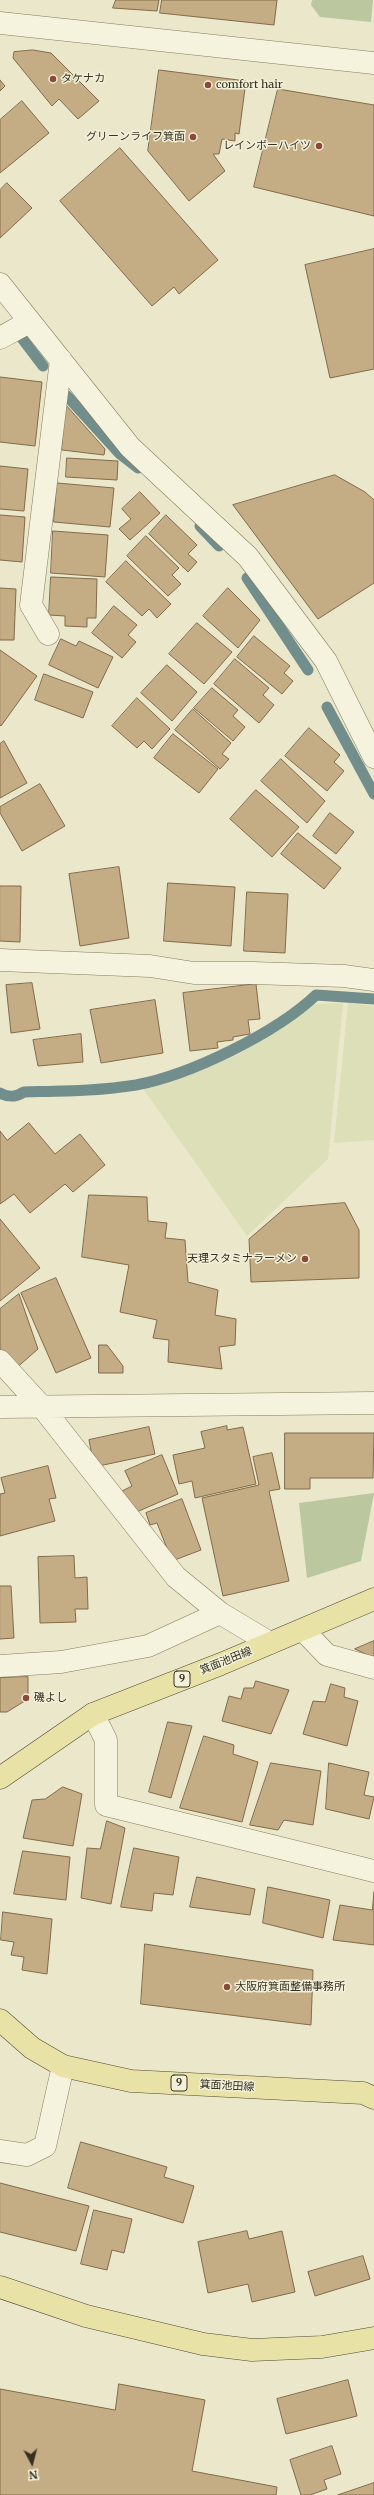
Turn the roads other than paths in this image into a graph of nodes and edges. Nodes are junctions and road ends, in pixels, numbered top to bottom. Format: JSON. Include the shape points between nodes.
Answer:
{"nodes":[{"id":1,"x":0,"y":23,"type":"edge"},
{"id":2,"x":374,"y":63,"type":"edge"},
{"id":3,"x":0,"y":284,"type":"edge"},
{"id":4,"x":29,"y":322,"type":"junction"},
{"id":5,"x":0,"y":338,"type":"edge"},
{"id":6,"x":60,"y":360,"type":"junction"},
{"id":7,"x":48,"y":634,"type":"dead end"},
{"id":8,"x":374,"y":757,"type":"edge"},
{"id":9,"x":0,"y":960,"type":"edge"},
{"id":10,"x":374,"y":980,"type":"edge"},
{"id":11,"x":0,"y":1361,"type":"edge"},
{"id":12,"x":374,"y":1404,"type":"edge"},
{"id":13,"x":0,"y":1407,"type":"edge"},
{"id":14,"x":42,"y":1407,"type":"junction"},
{"id":15,"x":374,"y":1599,"type":"edge"},
{"id":16,"x":220,"y":1613,"type":"junction"},
{"id":17,"x":303,"y":1630,"type":"junction"},
{"id":18,"x":270,"y":1643,"type":"junction"},
{"id":19,"x":0,"y":1666,"type":"edge"},
{"id":20,"x":374,"y":1668,"type":"edge"},
{"id":21,"x":93,"y":1714,"type":"junction"},
{"id":22,"x":0,"y":1778,"type":"edge"},
{"id":23,"x":374,"y":1871,"type":"edge"},
{"id":24,"x":0,"y":2020,"type":"edge"},
{"id":25,"x":63,"y":2066,"type":"junction"},
{"id":26,"x":374,"y":2098,"type":"edge"},
{"id":27,"x":0,"y":2151,"type":"edge"},
{"id":28,"x":0,"y":2287,"type":"edge"},
{"id":29,"x":374,"y":2338,"type":"edge"}],
"edges":[{"from":1,"to":2,"type":"street"},
{"from":3,"to":4,"type":"street"},
{"from":4,"to":5,"type":"street"},
{"from":4,"to":6,"type":"street"},
{"from":6,"to":7,"type":"street","via":[[32,605]]},
{"from":6,"to":8,"type":"street","via":[[130,447],[248,557],[326,661]]},
{"from":9,"to":10,"type":"street","via":[[150,966],[194,974],[276,973]]},
{"from":11,"to":14,"type":"street"},
{"from":12,"to":14,"type":"street"},
{"from":13,"to":14,"type":"street"},
{"from":14,"to":16,"type":"street","via":[[176,1577]]},
{"from":15,"to":17,"type":"main road","name":"箕面池田線","number":"9"},
{"from":16,"to":18,"type":"street"},
{"from":16,"to":19,"type":"street","via":[[148,1646],[62,1662]]},
{"from":17,"to":18,"type":"main road","name":"箕面池田線","number":"9"},
{"from":17,"to":20,"type":"street","via":[[327,1654]]},
{"from":18,"to":21,"type":"main road","name":"箕面池田線","number":"9"},
{"from":21,"to":22,"type":"main road","name":"箕面池田線","number":"9"},
{"from":21,"to":23,"type":"street","via":[[106,1740],[106,1805]]},
{"from":24,"to":25,"type":"main road","name":"箕面池田線","number":"9","via":[[32,2048]]},
{"from":25,"to":26,"type":"main road","name":"箕面池田線","number":"9","via":[[131,2081],[363,2093]]},
{"from":25,"to":27,"type":"street","via":[[44,2146],[27,2155]]},
{"from":28,"to":29,"type":"main road","via":[[86,2316],[203,2344],[252,2350],[322,2347]]}]}
